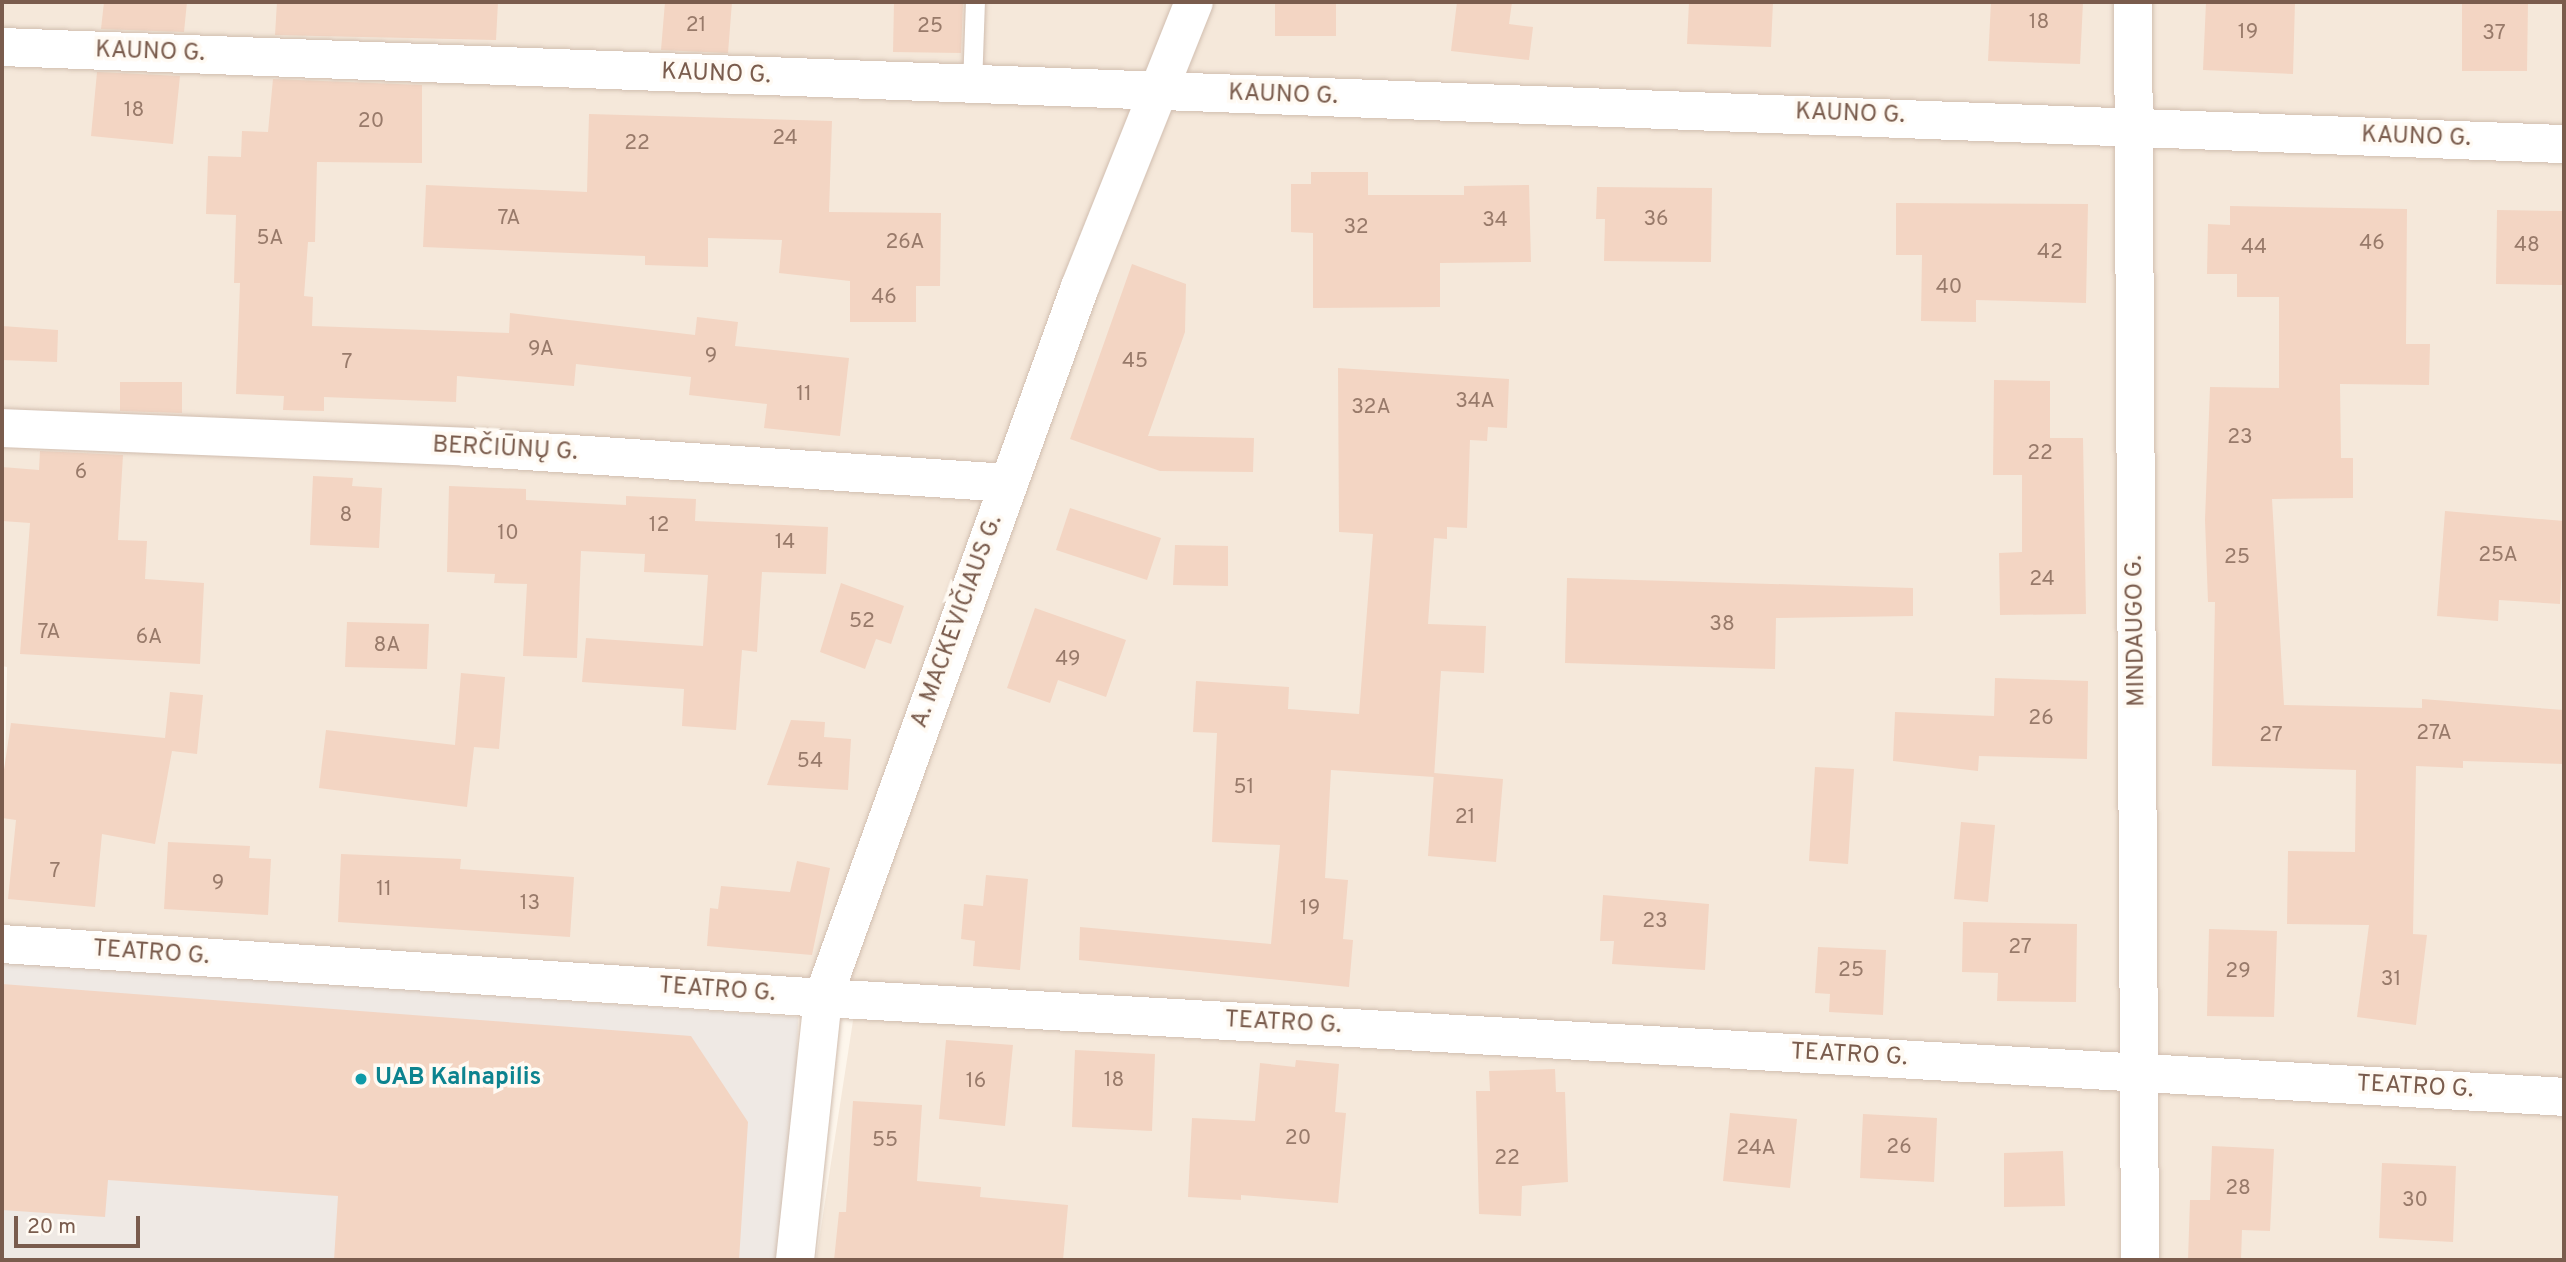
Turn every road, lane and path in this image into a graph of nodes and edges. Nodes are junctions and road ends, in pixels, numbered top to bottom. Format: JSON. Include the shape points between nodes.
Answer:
{"nodes":[{"id":1,"x":975,"y":2,"type":"edge"},
{"id":2,"x":1194,"y":2,"type":"edge"},
{"id":3,"x":2133,"y":2,"type":"edge"},
{"id":4,"x":2,"y":47,"type":"edge"},
{"id":5,"x":972,"y":86,"type":"junction"},
{"id":6,"x":1155,"y":92,"type":"junction"},
{"id":7,"x":2131,"y":127,"type":"junction"},
{"id":8,"x":2564,"y":144,"type":"edge"},
{"id":9,"x":2,"y":428,"type":"edge"},
{"id":10,"x":1008,"y":483,"type":"junction"},
{"id":11,"x":2,"y":944,"type":"edge"},
{"id":12,"x":823,"y":998,"type":"junction"},
{"id":13,"x":2141,"y":1072,"type":"junction"},
{"id":14,"x":2564,"y":1097,"type":"edge"},
{"id":15,"x":795,"y":1260,"type":"edge"},
{"id":16,"x":2140,"y":1260,"type":"edge"}],
"edges":[{"from":1,"to":5,"type":"lane"},
{"from":2,"to":6,"type":"street","name":"A. MACKEVIČIAUS G."},
{"from":3,"to":7,"type":"street","name":"MINDAUGO G."},
{"from":4,"to":5,"type":"street","name":"KAUNO G."},
{"from":5,"to":6,"type":"street","name":"KAUNO G."},
{"from":6,"to":7,"type":"street","name":"KAUNO G."},
{"from":6,"to":10,"type":"street","name":"A. MACKEVIČIAUS G."},
{"from":7,"to":8,"type":"street","name":"KAUNO G."},
{"from":7,"to":13,"type":"street","name":"MINDAUGO G."},
{"from":9,"to":10,"type":"street","name":"BERČIŪNŲ G.","via":[[466,447]]},
{"from":10,"to":12,"type":"street","name":"A. MACKEVIČIAUS G."},
{"from":11,"to":12,"type":"street","name":"TEATRO G."},
{"from":12,"to":13,"type":"street","name":"TEATRO G."},
{"from":12,"to":15,"type":"street","name":"A. MACKEVIČIAUS G."},
{"from":13,"to":14,"type":"street","name":"TEATRO G."},
{"from":13,"to":16,"type":"street","name":"MINDAUGO G."}]}
